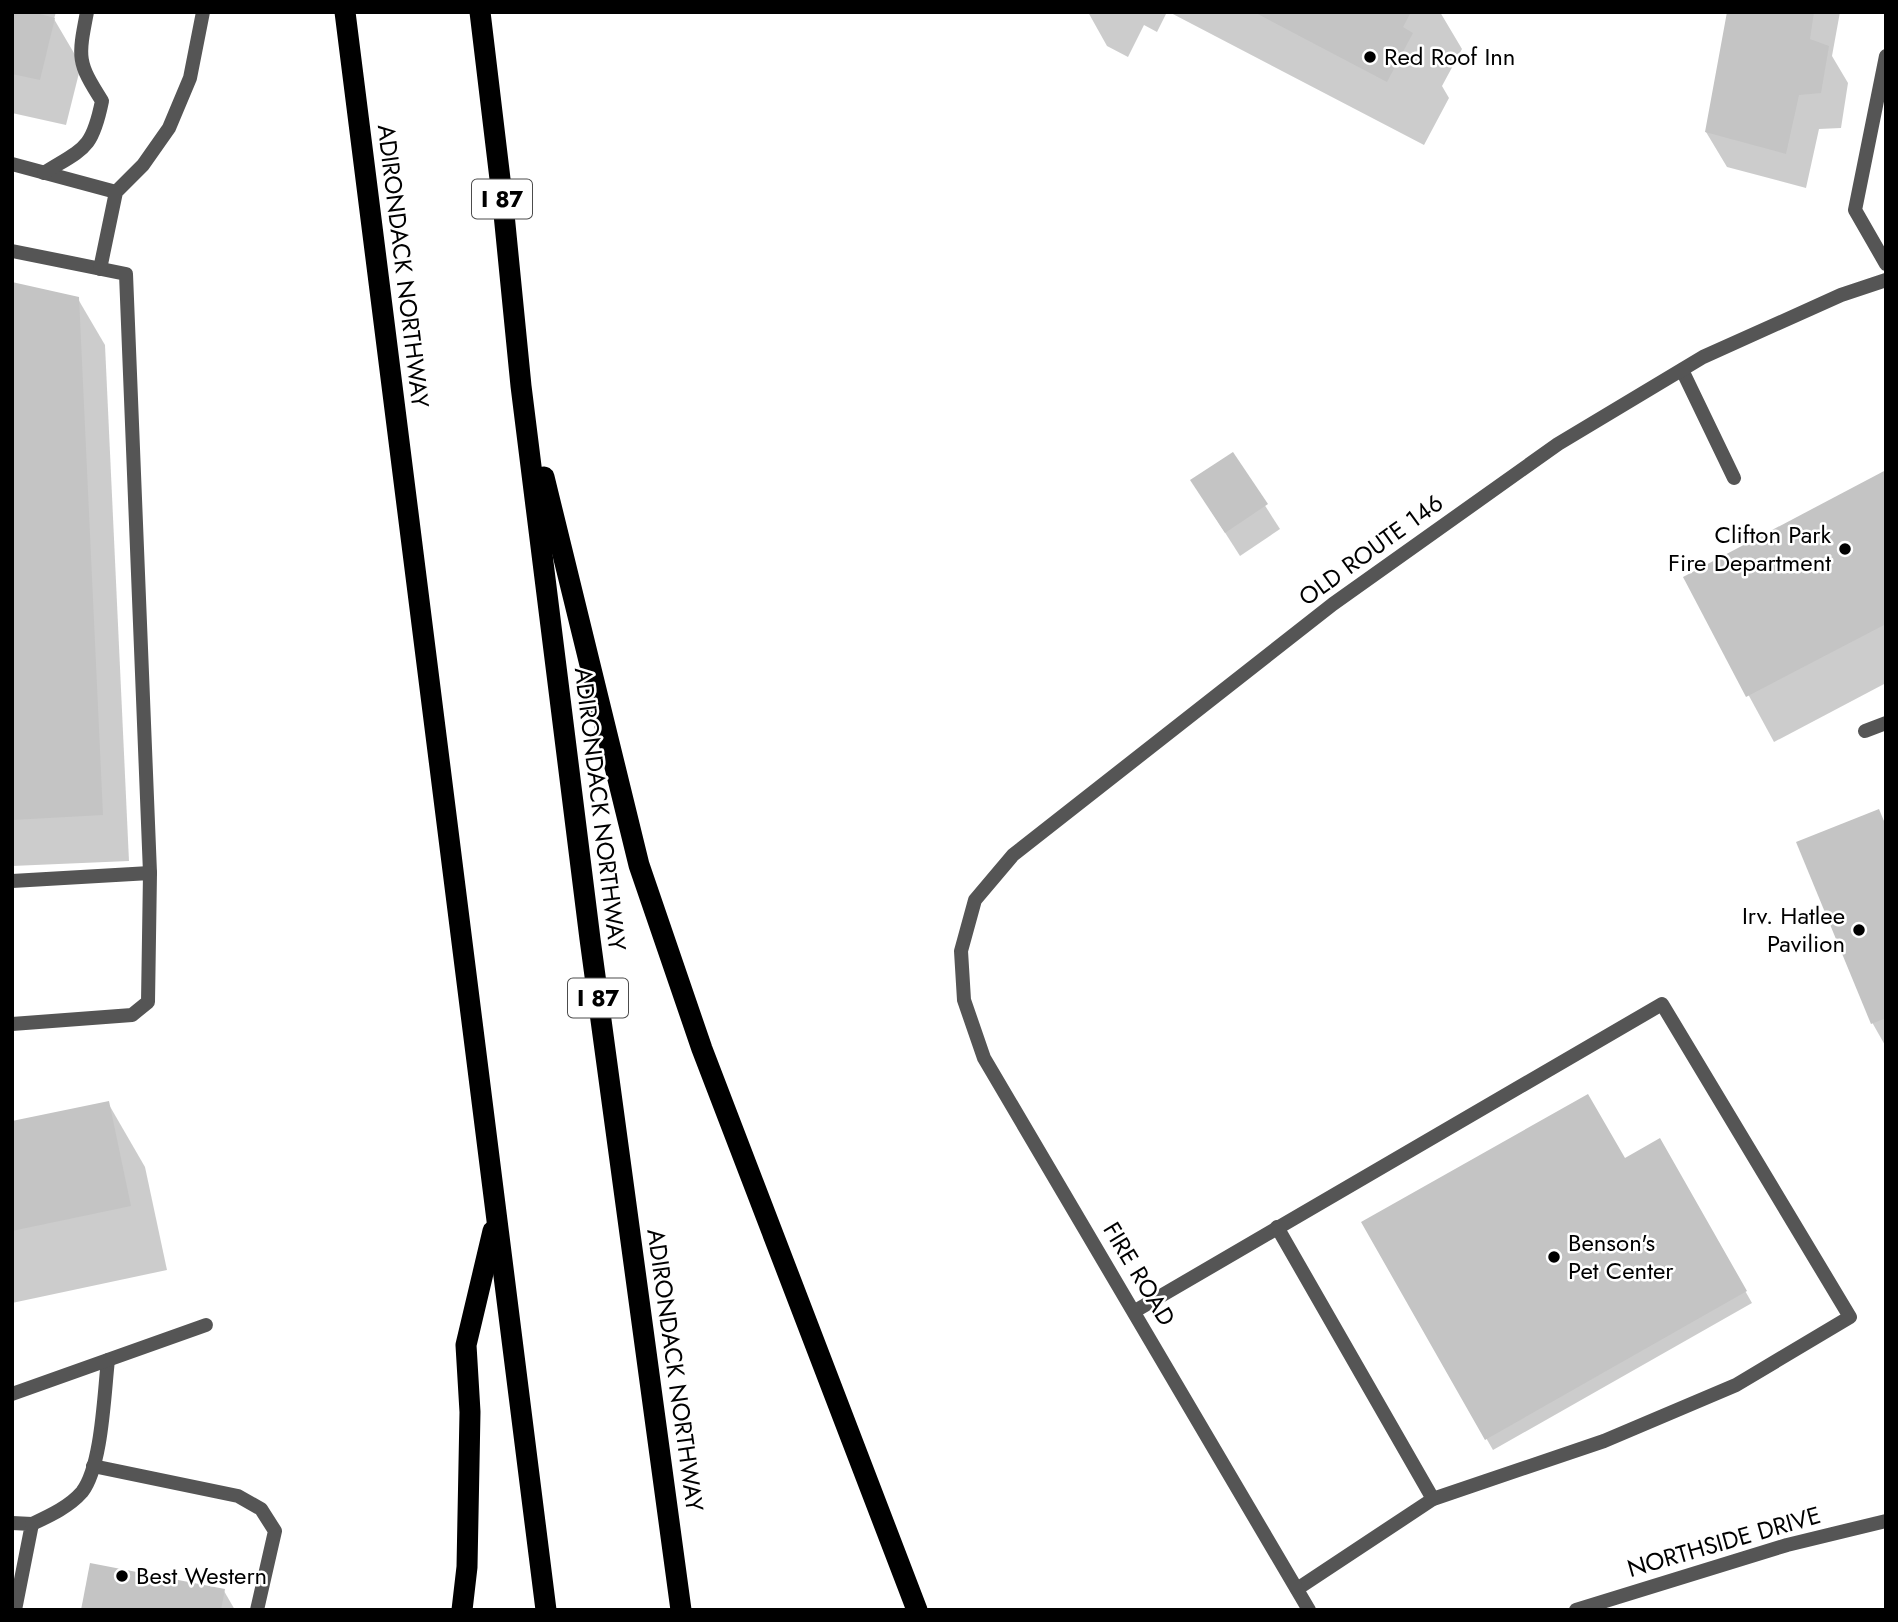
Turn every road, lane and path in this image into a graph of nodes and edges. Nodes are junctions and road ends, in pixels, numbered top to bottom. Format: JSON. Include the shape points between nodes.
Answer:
{"nodes":[{"id":1,"x":86,"y":12,"type":"edge"},
{"id":2,"x":203,"y":12,"type":"edge"},
{"id":3,"x":345,"y":12,"type":"edge"},
{"id":4,"x":480,"y":12,"type":"edge"},
{"id":5,"x":1886,"y":56,"type":"edge"},
{"id":6,"x":12,"y":164,"type":"edge"},
{"id":7,"x":44,"y":173,"type":"junction"},
{"id":8,"x":116,"y":192,"type":"junction"},
{"id":9,"x":12,"y":251,"type":"edge"},
{"id":10,"x":1886,"y":264,"type":"edge"},
{"id":11,"x":100,"y":269,"type":"junction"},
{"id":12,"x":1886,"y":280,"type":"edge"},
{"id":13,"x":1682,"y":370,"type":"junction"},
{"id":14,"x":521,"y":386,"type":"junction"},
{"id":15,"x":1734,"y":478,"type":"dead end"},
{"id":16,"x":1886,"y":723,"type":"edge"},
{"id":17,"x":1865,"y":731,"type":"dead end"},
{"id":18,"x":150,"y":873,"type":"junction"},
{"id":19,"x":12,"y":881,"type":"edge"},
{"id":20,"x":961,"y":951,"type":"joint"},
{"id":21,"x":12,"y":1024,"type":"edge"},
{"id":22,"x":496,"y":1219,"type":"junction"},
{"id":23,"x":1277,"y":1227,"type":"junction"},
{"id":24,"x":1135,"y":1311,"type":"junction"},
{"id":25,"x":206,"y":1325,"type":"dead end"},
{"id":26,"x":108,"y":1360,"type":"junction"},
{"id":27,"x":12,"y":1394,"type":"edge"},
{"id":28,"x":93,"y":1466,"type":"junction"},
{"id":29,"x":1433,"y":1499,"type":"junction"},
{"id":30,"x":1886,"y":1521,"type":"edge"},
{"id":31,"x":12,"y":1523,"type":"edge"},
{"id":32,"x":32,"y":1524,"type":"junction"},
{"id":33,"x":1297,"y":1589,"type":"junction"},
{"id":34,"x":15,"y":1610,"type":"edge"},
{"id":35,"x":257,"y":1610,"type":"edge"},
{"id":36,"x":462,"y":1610,"type":"edge"},
{"id":37,"x":546,"y":1610,"type":"edge"},
{"id":38,"x":681,"y":1610,"type":"edge"},
{"id":39,"x":917,"y":1610,"type":"edge"},
{"id":40,"x":1310,"y":1610,"type":"edge"},
{"id":41,"x":1576,"y":1610,"type":"edge"}],
"edges":[{"from":1,"to":7,"type":"street","via":[[79,53],[102,101],[97,129],[85,148]]},
{"from":2,"to":8,"type":"street","via":[[190,78],[169,128],[143,165]]},
{"from":3,"to":22,"type":"highway","name":"ADIRONDACK NORTHWAY"},
{"from":4,"to":14,"type":"highway","name":"ADIRONDACK NORTHWAY","number":"I 87"},
{"from":5,"to":10,"type":"street","via":[[1855,210]]},
{"from":6,"to":7,"type":"street"},
{"from":7,"to":8,"type":"street"},
{"from":8,"to":11,"type":"street"},
{"from":9,"to":11,"type":"street"},
{"from":11,"to":18,"type":"street","via":[[126,274]]},
{"from":12,"to":13,"type":"street","name":"OLD ROUTE 146","via":[[1841,295]]},
{"from":13,"to":15,"type":"street"},
{"from":13,"to":20,"type":"street","name":"OLD ROUTE 146","via":[[1558,444],[1333,604],[1013,855],[975,900]]},
{"from":14,"to":38,"type":"highway","name":"ADIRONDACK NORTHWAY","number":"I 87"},
{"from":14,"to":39,"type":"highway","via":[[639,865],[707,1062]]},
{"from":16,"to":17,"type":"street"},
{"from":18,"to":19,"type":"street"},
{"from":18,"to":21,"type":"street","via":[[148,1002],[132,1015]]},
{"from":20,"to":24,"type":"street","name":"FIRE ROAD","via":[[964,1000],[984,1058]]},
{"from":22,"to":36,"type":"highway","via":[[466,1345],[470,1438]]},
{"from":22,"to":37,"type":"highway","name":"ADIRONDACK NORTHWAY"},
{"from":23,"to":24,"type":"street"},
{"from":23,"to":29,"type":"street"},
{"from":23,"to":29,"type":"street","via":[[1662,1004],[1850,1317],[1736,1385],[1604,1441]]},
{"from":24,"to":33,"type":"street","name":"FIRE ROAD"},
{"from":25,"to":26,"type":"street"},
{"from":26,"to":27,"type":"street"},
{"from":26,"to":28,"type":"street"},
{"from":28,"to":32,"type":"street","via":[[82,1492],[59,1511]]},
{"from":28,"to":35,"type":"street","via":[[238,1496],[261,1509],[275,1531]]},
{"from":29,"to":33,"type":"street"},
{"from":30,"to":41,"type":"street","name":"NORTHSIDE DRIVE","via":[[1787,1545]]},
{"from":31,"to":32,"type":"street"},
{"from":32,"to":34,"type":"street"},
{"from":33,"to":40,"type":"street","name":"FIRE ROAD"}]}
